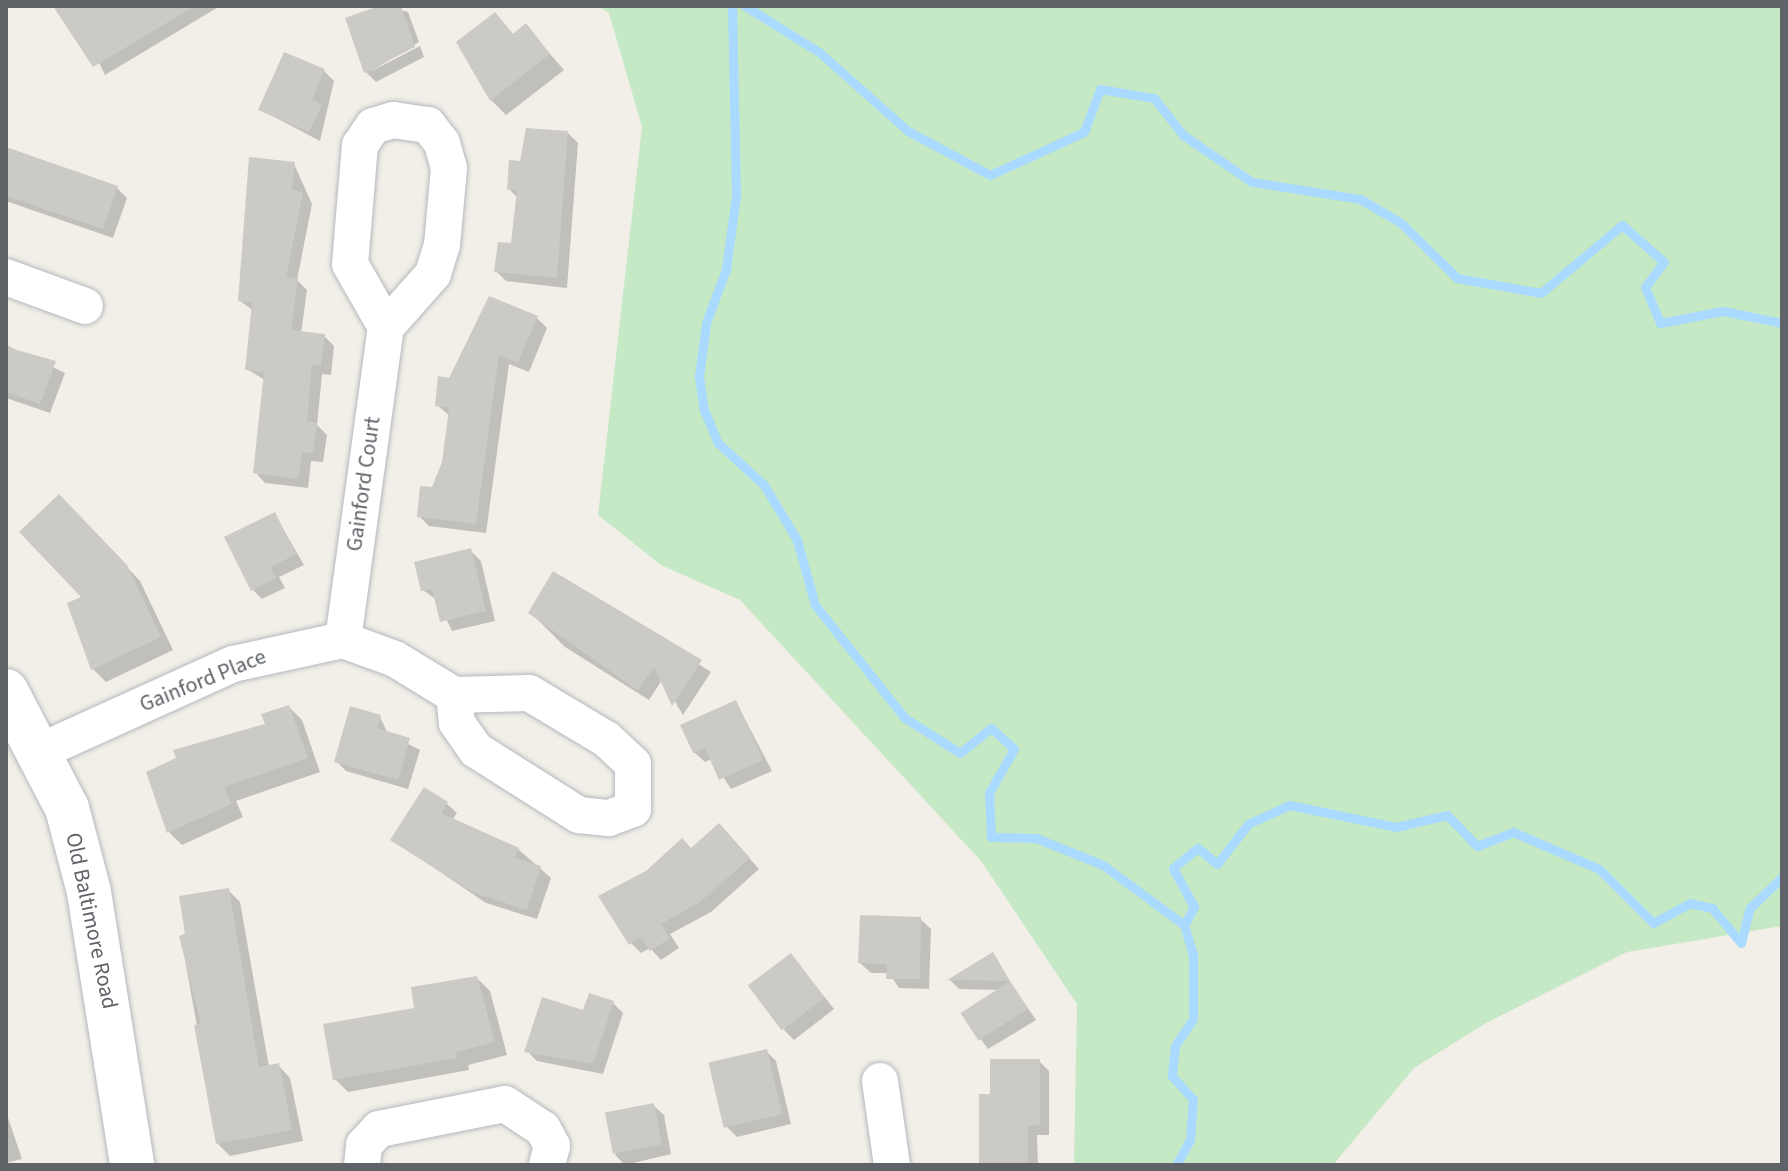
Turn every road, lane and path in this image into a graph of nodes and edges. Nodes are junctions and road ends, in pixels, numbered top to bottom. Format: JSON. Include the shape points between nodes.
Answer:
{"nodes":[{"id":1,"x":6,"y":277,"type":"edge"},
{"id":2,"x":85,"y":306,"type":"dead end"},
{"id":3,"x":386,"y":327,"type":"junction"},
{"id":4,"x":343,"y":640,"type":"junction"},
{"id":5,"x":6,"y":691,"type":"edge"},
{"id":6,"x":454,"y":695,"type":"junction"},
{"id":7,"x":41,"y":751,"type":"junction"},
{"id":8,"x":880,"y":1081,"type":"dead end"},
{"id":9,"x":132,"y":1165,"type":"edge"},
{"id":10,"x":362,"y":1165,"type":"edge"},
{"id":11,"x":547,"y":1165,"type":"edge"},
{"id":12,"x":892,"y":1165,"type":"edge"}],
"edges":[{"from":1,"to":2,"type":"street"},
{"from":3,"to":3,"type":"street","via":[[433,274],[449,168],[428,125],[393,120],[373,126],[360,145],[350,264]]},
{"from":3,"to":4,"type":"street","name":"Gainford Court"},
{"from":4,"to":6,"type":"street","via":[[395,659]]},
{"from":4,"to":7,"type":"street","name":"Gainford Place","via":[[233,664]]},
{"from":5,"to":7,"type":"street","name":"Old Baltimore Road"},
{"from":6,"to":6,"type":"street","via":[[457,723],[476,750],[579,815],[609,818],[633,809],[633,764],[606,739],[529,693]]},
{"from":7,"to":9,"type":"street","name":"Old Baltimore Road","via":[[67,808],[89,892]]},
{"from":8,"to":12,"type":"street"},
{"from":10,"to":11,"type":"street","via":[[364,1145],[379,1129],[505,1104],[543,1129],[552,1146]]}]}
